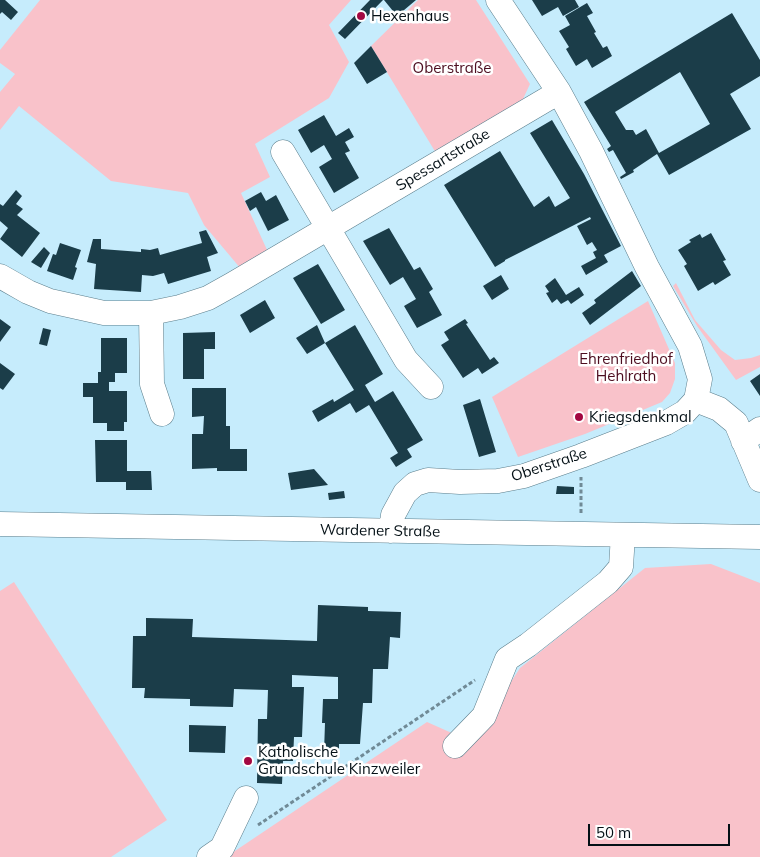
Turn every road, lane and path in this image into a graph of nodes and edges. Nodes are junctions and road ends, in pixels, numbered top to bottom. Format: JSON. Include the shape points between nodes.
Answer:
{"nodes":[{"id":1,"x":498,"y":0,"type":"edge"},
{"id":2,"x":558,"y":92,"type":"junction"},
{"id":3,"x":283,"y":152,"type":"dead end"},
{"id":4,"x":328,"y":228,"type":"junction"},
{"id":5,"x":0,"y":276,"type":"edge"},
{"id":6,"x":151,"y":313,"type":"junction"},
{"id":7,"x":431,"y":387,"type":"dead end"},
{"id":8,"x":696,"y":400,"type":"junction"},
{"id":9,"x":162,"y":414,"type":"dead end"},
{"id":10,"x":752,"y":435,"type":"edge"},
{"id":11,"x":760,"y":480,"type":"edge"},
{"id":12,"x":581,"y":497,"type":"dead end"},
{"id":13,"x":580,"y":517,"type":"dead end"},
{"id":14,"x":0,"y":524,"type":"edge"},
{"id":15,"x":391,"y":531,"type":"junction"},
{"id":16,"x":623,"y":534,"type":"junction"},
{"id":17,"x":760,"y":537,"type":"edge"},
{"id":18,"x":506,"y":659,"type":"junction"},
{"id":19,"x":455,"y":746,"type":"dead end"},
{"id":20,"x":246,"y":798,"type":"dead end"},
{"id":21,"x":255,"y":827,"type":"dead end"},
{"id":22,"x":209,"y":857,"type":"edge"}],
"edges":[{"from":1,"to":2,"type":"street"},
{"from":2,"to":4,"type":"street","name":"Spessartstraße"},
{"from":2,"to":8,"type":"street","via":[[690,346],[700,379]]},
{"from":3,"to":4,"type":"street"},
{"from":4,"to":6,"type":"street","name":"Spessartstraße","via":[[208,298]]},
{"from":4,"to":7,"type":"street","via":[[406,360]]},
{"from":5,"to":6,"type":"street","name":"Spessartstraße","via":[[50,301],[104,313]]},
{"from":6,"to":9,"type":"street","via":[[152,384]]},
{"from":8,"to":10,"type":"street","via":[[719,409]]},
{"from":8,"to":15,"type":"street","name":"Oberstraße","via":[[685,412],[666,423],[524,476],[498,481],[428,480],[415,484],[405,493],[393,515]]},
{"from":10,"to":11,"type":"street"},
{"from":12,"to":13,"type":"path"},
{"from":14,"to":15,"type":"street","name":"Wardener Straße"},
{"from":15,"to":16,"type":"street","name":"Wardener Straße"},
{"from":16,"to":17,"type":"street","name":"Wardener Straße"},
{"from":16,"to":18,"type":"street","via":[[621,567],[608,582]]},
{"from":18,"to":19,"type":"street","via":[[484,716]]},
{"from":18,"to":21,"type":"path"},
{"from":20,"to":22,"type":"street","via":[[222,848]]}]}
